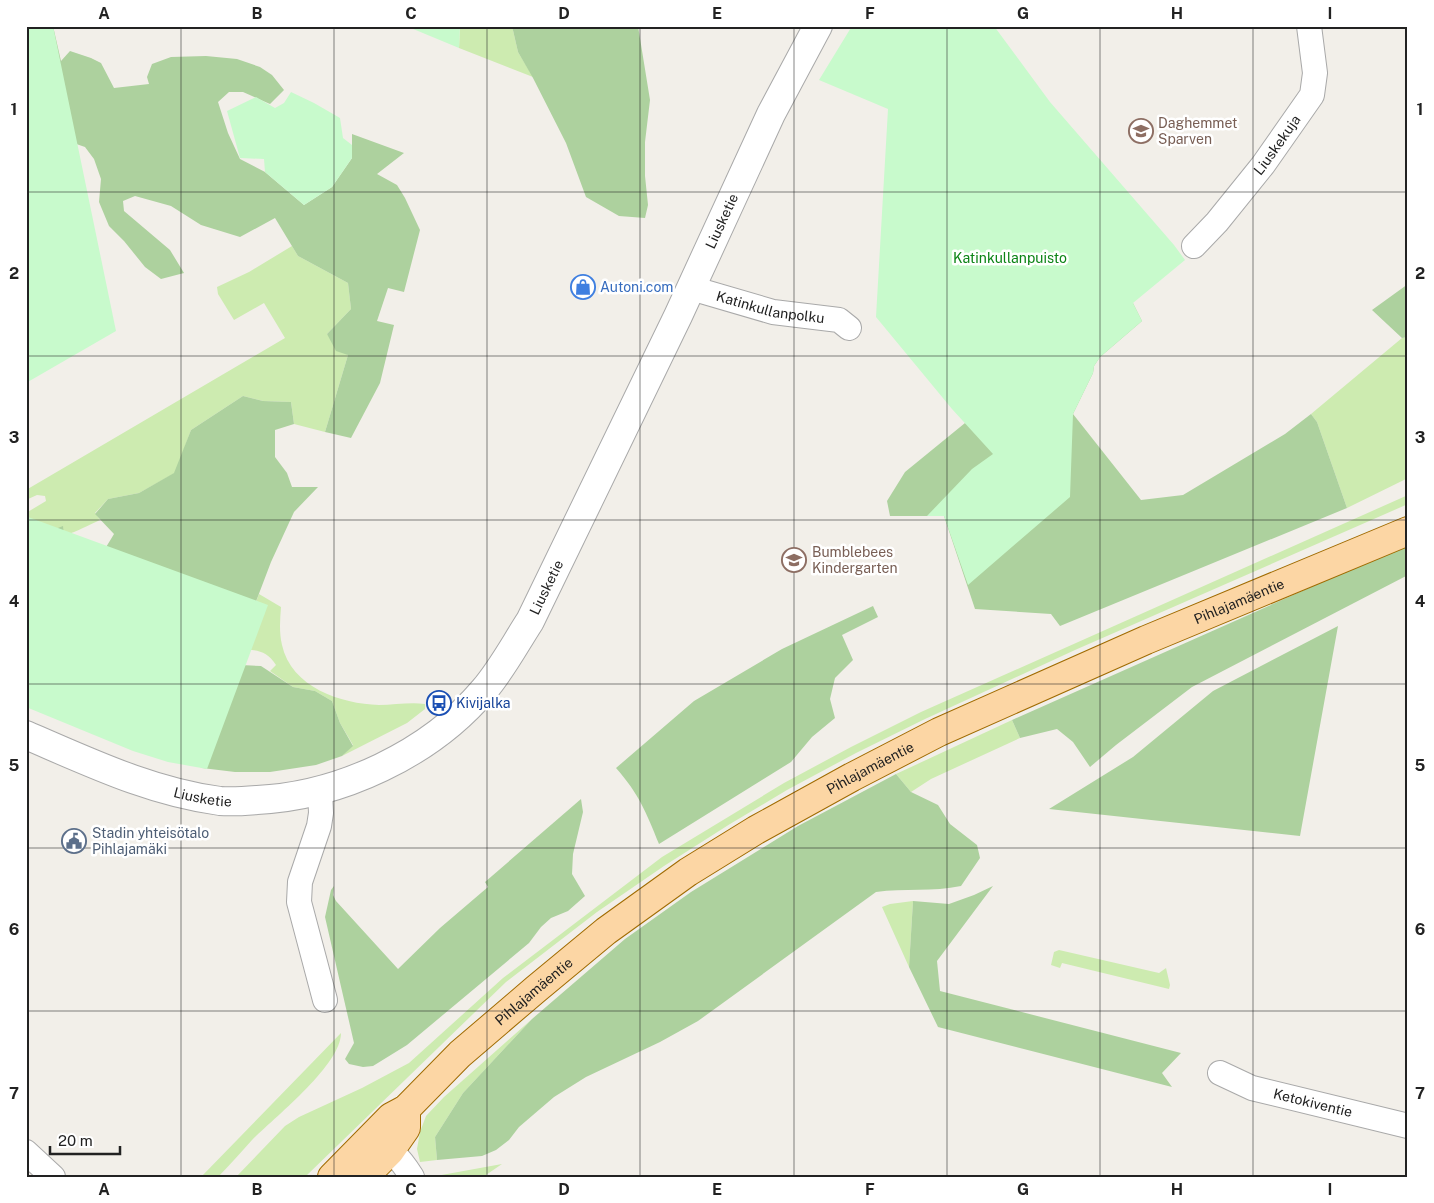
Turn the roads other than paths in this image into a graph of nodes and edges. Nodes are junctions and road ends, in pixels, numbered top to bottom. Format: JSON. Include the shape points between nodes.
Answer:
{"nodes":[{"id":1,"x":818,"y":26,"type":"edge"},
{"id":2,"x":1309,"y":26,"type":"edge"},
{"id":3,"x":1194,"y":246,"type":"dead end"},
{"id":4,"x":691,"y":288,"type":"junction"},
{"id":5,"x":849,"y":328,"type":"dead end"},
{"id":6,"x":1405,"y":531,"type":"edge"},
{"id":7,"x":26,"y":735,"type":"edge"},
{"id":8,"x":320,"y":790,"type":"junction"},
{"id":9,"x":325,"y":1000,"type":"dead end"},
{"id":10,"x":1220,"y":1073,"type":"dead end"},
{"id":11,"x":406,"y":1109,"type":"junction"},
{"id":12,"x":1408,"y":1126,"type":"edge"},
{"id":13,"x":362,"y":1145,"type":"junction"},
{"id":14,"x":390,"y":1151,"type":"junction"},
{"id":15,"x":26,"y":1152,"type":"edge"},
{"id":16,"x":53,"y":1177,"type":"edge"},
{"id":17,"x":332,"y":1177,"type":"edge"},
{"id":18,"x":363,"y":1177,"type":"edge"},
{"id":19,"x":412,"y":1177,"type":"edge"}],
"edges":[{"from":1,"to":4,"type":"street","name":"Liusketie","via":[[771,114]]},
{"from":2,"to":3,"type":"street","name":"Liuskekuja","via":[[1315,73],[1312,95],[1263,166]]},
{"from":4,"to":5,"type":"street","name":"Katinkullanpolku","via":[[773,312],[839,320]]},
{"from":4,"to":8,"type":"street","name":"Liusketie","via":[[530,621],[484,690],[449,725],[422,746],[348,782]]},
{"from":6,"to":11,"type":"main road","name":"Pihlajamäentie","via":[[939,732],[756,830],[688,872],[606,931],[460,1054]]},
{"from":7,"to":8,"type":"street","name":"Liusketie","via":[[119,775],[167,791],[202,798],[271,800]]},
{"from":8,"to":9,"type":"street","via":[[319,826],[300,882],[299,902]]},
{"from":10,"to":12,"type":"street","name":"Ketokiventie","via":[[1252,1088]]},
{"from":11,"to":13,"type":"main road","name":"Pihlajamäentie","via":[[391,1117]]},
{"from":11,"to":14,"type":"main road","via":[[406,1128]]},
{"from":13,"to":14,"type":"street"},
{"from":13,"to":17,"type":"main road","name":"Pihlajamäentie"},
{"from":13,"to":18,"type":"street"},
{"from":14,"to":18,"type":"main road"},
{"from":14,"to":19,"type":"street"},
{"from":15,"to":16,"type":"street"}]}
